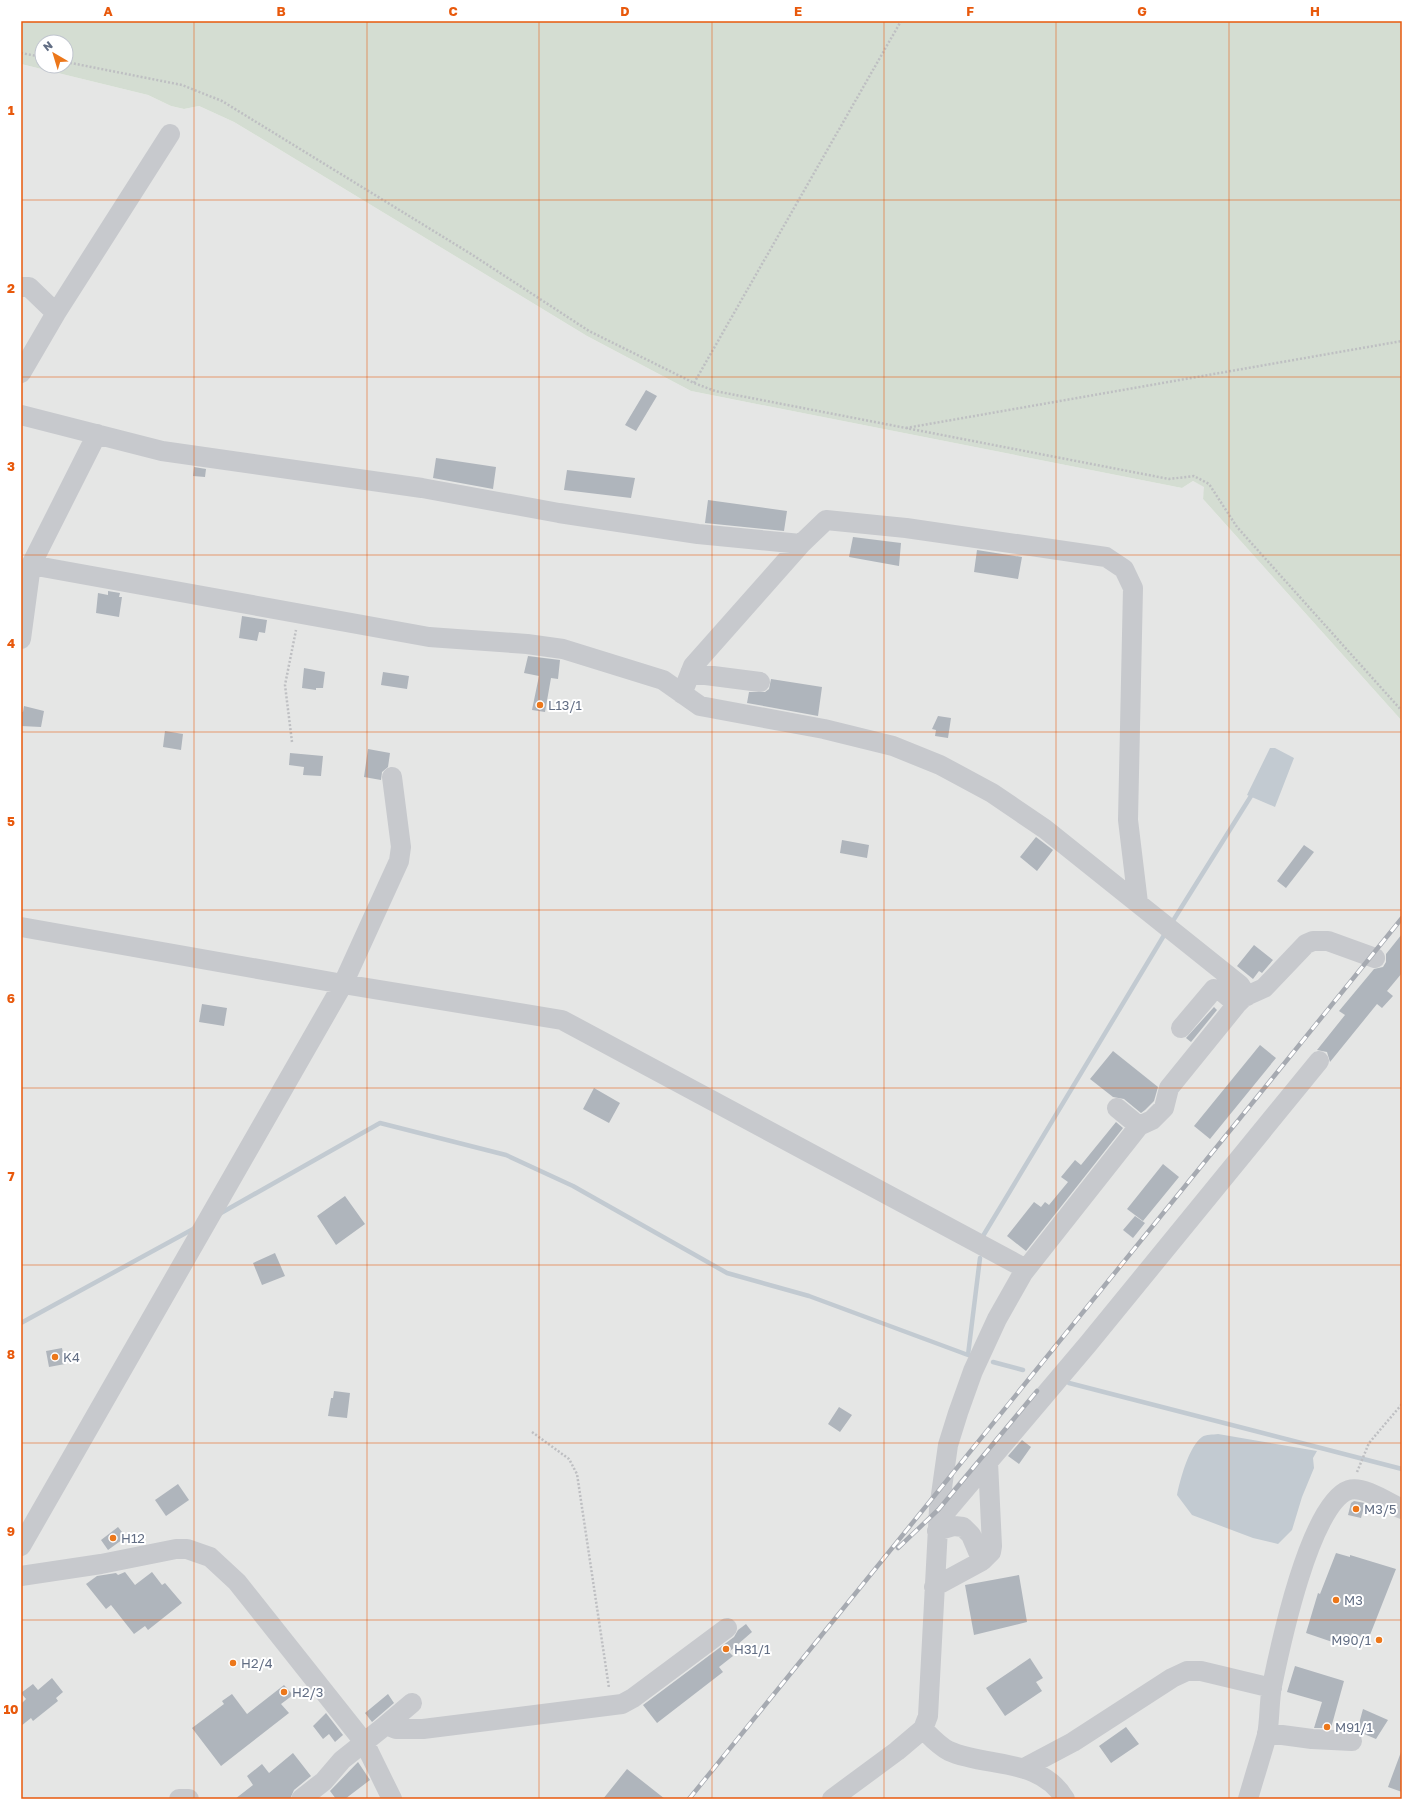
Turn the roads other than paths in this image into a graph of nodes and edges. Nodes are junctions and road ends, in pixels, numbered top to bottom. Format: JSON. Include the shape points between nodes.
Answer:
{"nodes":[{"id":1,"x":170,"y":134,"type":"dead end"},
{"id":2,"x":21,"y":287,"type":"edge"},
{"id":3,"x":56,"y":313,"type":"junction"},
{"id":4,"x":21,"y":373,"type":"edge"},
{"id":5,"x":21,"y":415,"type":"edge"},
{"id":6,"x":97,"y":434,"type":"junction"},
{"id":7,"x":801,"y":544,"type":"junction"},
{"id":8,"x":31,"y":565,"type":"junction"},
{"id":9,"x":21,"y":639,"type":"edge"},
{"id":10,"x":690,"y":674,"type":"junction"},
{"id":11,"x":760,"y":682,"type":"dead end"},
{"id":12,"x":682,"y":694,"type":"junction"},
{"id":13,"x":392,"y":777,"type":"dead end"},
{"id":14,"x":1138,"y":903,"type":"junction"},
{"id":15,"x":21,"y":928,"type":"edge"},
{"id":16,"x":1375,"y":958,"type":"dead end"},
{"id":17,"x":343,"y":984,"type":"junction"},
{"id":18,"x":1242,"y":1000,"type":"junction"},
{"id":19,"x":1181,"y":1028,"type":"dead end"},
{"id":20,"x":1319,"y":1061,"type":"dead end"},
{"id":21,"x":1117,"y":1108,"type":"dead end"},
{"id":22,"x":1139,"y":1126,"type":"junction"},
{"id":23,"x":1026,"y":1268,"type":"junction"},
{"id":24,"x":988,"y":1462,"type":"junction"},
{"id":25,"x":1402,"y":1509,"type":"edge"},
{"id":26,"x":937,"y":1526,"type":"junction"},
{"id":27,"x":21,"y":1546,"type":"edge"},
{"id":28,"x":982,"y":1561,"type":"junction"},
{"id":29,"x":21,"y":1576,"type":"edge"},
{"id":30,"x":934,"y":1587,"type":"junction"},
{"id":31,"x":727,"y":1628,"type":"dead end"},
{"id":32,"x":1272,"y":1688,"type":"junction"},
{"id":33,"x":412,"y":1703,"type":"dead end"},
{"id":34,"x":386,"y":1725,"type":"junction"},
{"id":35,"x":923,"y":1729,"type":"junction"},
{"id":36,"x":1267,"y":1733,"type":"junction"},
{"id":37,"x":1352,"y":1741,"type":"dead end"},
{"id":38,"x":364,"y":1742,"type":"junction"},
{"id":39,"x":1024,"y":1768,"type":"junction"},
{"id":40,"x":179,"y":1799,"type":"edge"},
{"id":41,"x":189,"y":1799,"type":"edge"},
{"id":42,"x":301,"y":1799,"type":"edge"},
{"id":43,"x":392,"y":1799,"type":"edge"},
{"id":44,"x":832,"y":1799,"type":"edge"},
{"id":45,"x":1065,"y":1799,"type":"edge"},
{"id":46,"x":1248,"y":1799,"type":"edge"}],
"edges":[{"from":1,"to":3,"type":"lane"},
{"from":2,"to":3,"type":"lane","via":[[29,287]]},
{"from":3,"to":4,"type":"lane"},
{"from":5,"to":6,"type":"lane"},
{"from":6,"to":7,"type":"lane","via":[[162,451],[422,488],[559,513],[698,534]]},
{"from":6,"to":8,"type":"lane"},
{"from":7,"to":10,"type":"lane","via":[[693,666]]},
{"from":7,"to":14,"type":"lane","via":[[826,520],[906,528],[1106,557],[1124,569],[1133,588],[1128,820]]},
{"from":8,"to":9,"type":"lane"},
{"from":8,"to":12,"type":"lane","via":[[429,636],[564,649],[663,680]]},
{"from":10,"to":11,"type":"lane"},
{"from":10,"to":12,"type":"lane"},
{"from":12,"to":14,"type":"lane","via":[[700,706],[824,729],[886,744],[940,765],[992,792],[1045,829]]},
{"from":13,"to":17,"type":"lane","via":[[401,847],[399,861]]},
{"from":14,"to":18,"type":"lane","via":[[1240,985]]},
{"from":15,"to":17,"type":"lane"},
{"from":16,"to":18,"type":"lane","via":[[1328,941],[1313,941],[1299,950],[1264,988]]},
{"from":17,"to":23,"type":"lane","via":[[552,1018],[571,1024]]},
{"from":17,"to":27,"type":"lane"},
{"from":18,"to":19,"type":"lane","via":[[1214,989]]},
{"from":18,"to":22,"type":"lane","via":[[1170,1088],[1164,1108],[1152,1120]]},
{"from":20,"to":24,"type":"lane","via":[[1088,1344]]},
{"from":21,"to":22,"type":"lane"},
{"from":22,"to":23,"type":"lane"},
{"from":23,"to":26,"type":"lane","via":[[997,1319],[973,1370],[958,1413],[948,1446]]},
{"from":24,"to":26,"type":"lane"},
{"from":24,"to":28,"type":"lane","via":[[992,1546],[991,1552]]},
{"from":25,"to":32,"type":"lane","via":[[1362,1490],[1349,1489],[1335,1499],[1316,1529],[1290,1611]]},
{"from":26,"to":28,"type":"lane","via":[[963,1527],[971,1535]]},
{"from":26,"to":30,"type":"lane"},
{"from":28,"to":30,"type":"lane"},
{"from":29,"to":38,"type":"lane","via":[[176,1549],[187,1549],[210,1557],[238,1582]]},
{"from":30,"to":35,"type":"lane","via":[[928,1716]]},
{"from":31,"to":34,"type":"lane","via":[[633,1698],[612,1707],[423,1729],[396,1729]]},
{"from":32,"to":36,"type":"lane"},
{"from":32,"to":39,"type":"lane","via":[[1201,1671],[1187,1671],[1073,1742]]},
{"from":33,"to":34,"type":"lane"},
{"from":34,"to":38,"type":"lane"},
{"from":35,"to":39,"type":"lane","via":[[940,1746],[958,1754]]},
{"from":35,"to":44,"type":"lane"},
{"from":36,"to":37,"type":"lane"},
{"from":36,"to":46,"type":"lane"},
{"from":38,"to":42,"type":"lane","via":[[342,1760],[324,1781]]},
{"from":38,"to":43,"type":"lane"},
{"from":39,"to":45,"type":"lane","via":[[1044,1777]]},
{"from":40,"to":41,"type":"lane"}]}
